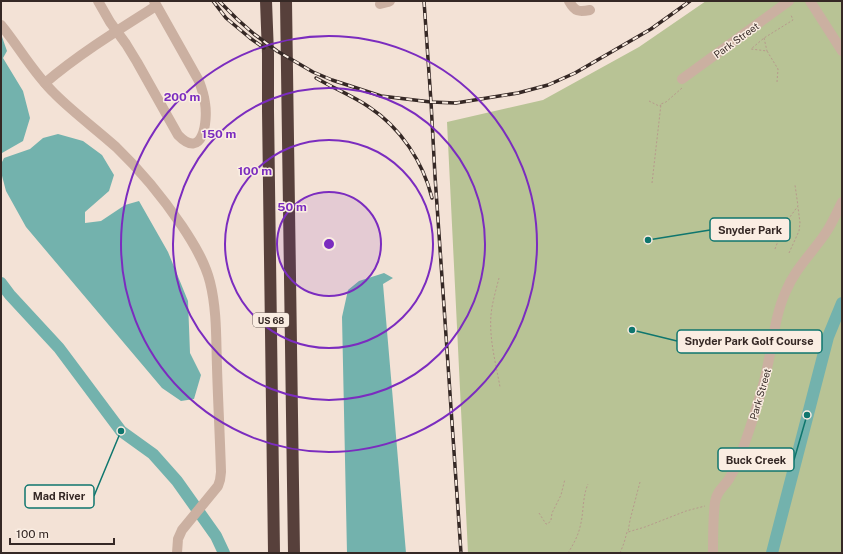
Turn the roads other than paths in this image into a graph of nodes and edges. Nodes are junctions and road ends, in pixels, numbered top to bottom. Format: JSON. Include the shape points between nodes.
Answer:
{"nodes":[{"id":1,"x":98,"y":1,"type":"edge"},
{"id":2,"x":390,"y":1,"type":"edge"},
{"id":3,"x":569,"y":1,"type":"edge"},
{"id":4,"x":789,"y":1,"type":"edge"},
{"id":5,"x":810,"y":1,"type":"edge"},
{"id":6,"x":266,"y":2,"type":"edge"},
{"id":7,"x":155,"y":4,"type":"edge"},
{"id":8,"x":380,"y":4,"type":"dead end"},
{"id":9,"x":286,"y":6,"type":"edge"},
{"id":10,"x":590,"y":10,"type":"dead end"},
{"id":11,"x":1,"y":25,"type":"edge"},
{"id":12,"x":116,"y":31,"type":"junction"},
{"id":13,"x":842,"y":51,"type":"edge"},
{"id":14,"x":45,"y":83,"type":"junction"},
{"id":15,"x":683,"y":83,"type":"road end"},
{"id":16,"x":842,"y":202,"type":"edge"},
{"id":17,"x":178,"y":553,"type":"edge"},
{"id":18,"x":274,"y":553,"type":"edge"},
{"id":19,"x":294,"y":553,"type":"edge"},
{"id":20,"x":713,"y":553,"type":"edge"}],
"edges":[{"from":1,"to":12,"type":"street"},
{"from":2,"to":8,"type":"street"},
{"from":3,"to":10,"type":"street","via":[[574,9],[580,12]]},
{"from":4,"to":15,"type":"street","name":"Park Street"},
{"from":5,"to":13,"type":"street"},
{"from":6,"to":18,"type":"highway","number":"US 68"},
{"from":7,"to":12,"type":"street"},
{"from":7,"to":12,"type":"street","via":[[203,92],[204,132],[196,143],[187,143],[178,135],[137,62]]},
{"from":9,"to":19,"type":"highway","number":"US 68"},
{"from":11,"to":14,"type":"street"},
{"from":12,"to":14,"type":"street","via":[[78,56]]},
{"from":14,"to":17,"type":"street","via":[[117,148],[154,188],[194,245],[206,268],[216,318],[221,472],[218,486],[182,530],[178,538]]},
{"from":16,"to":20,"type":"street","name":"Park Street","via":[[825,234],[790,281],[785,292],[776,322],[766,376],[744,446],[729,480],[711,504]]}]}
